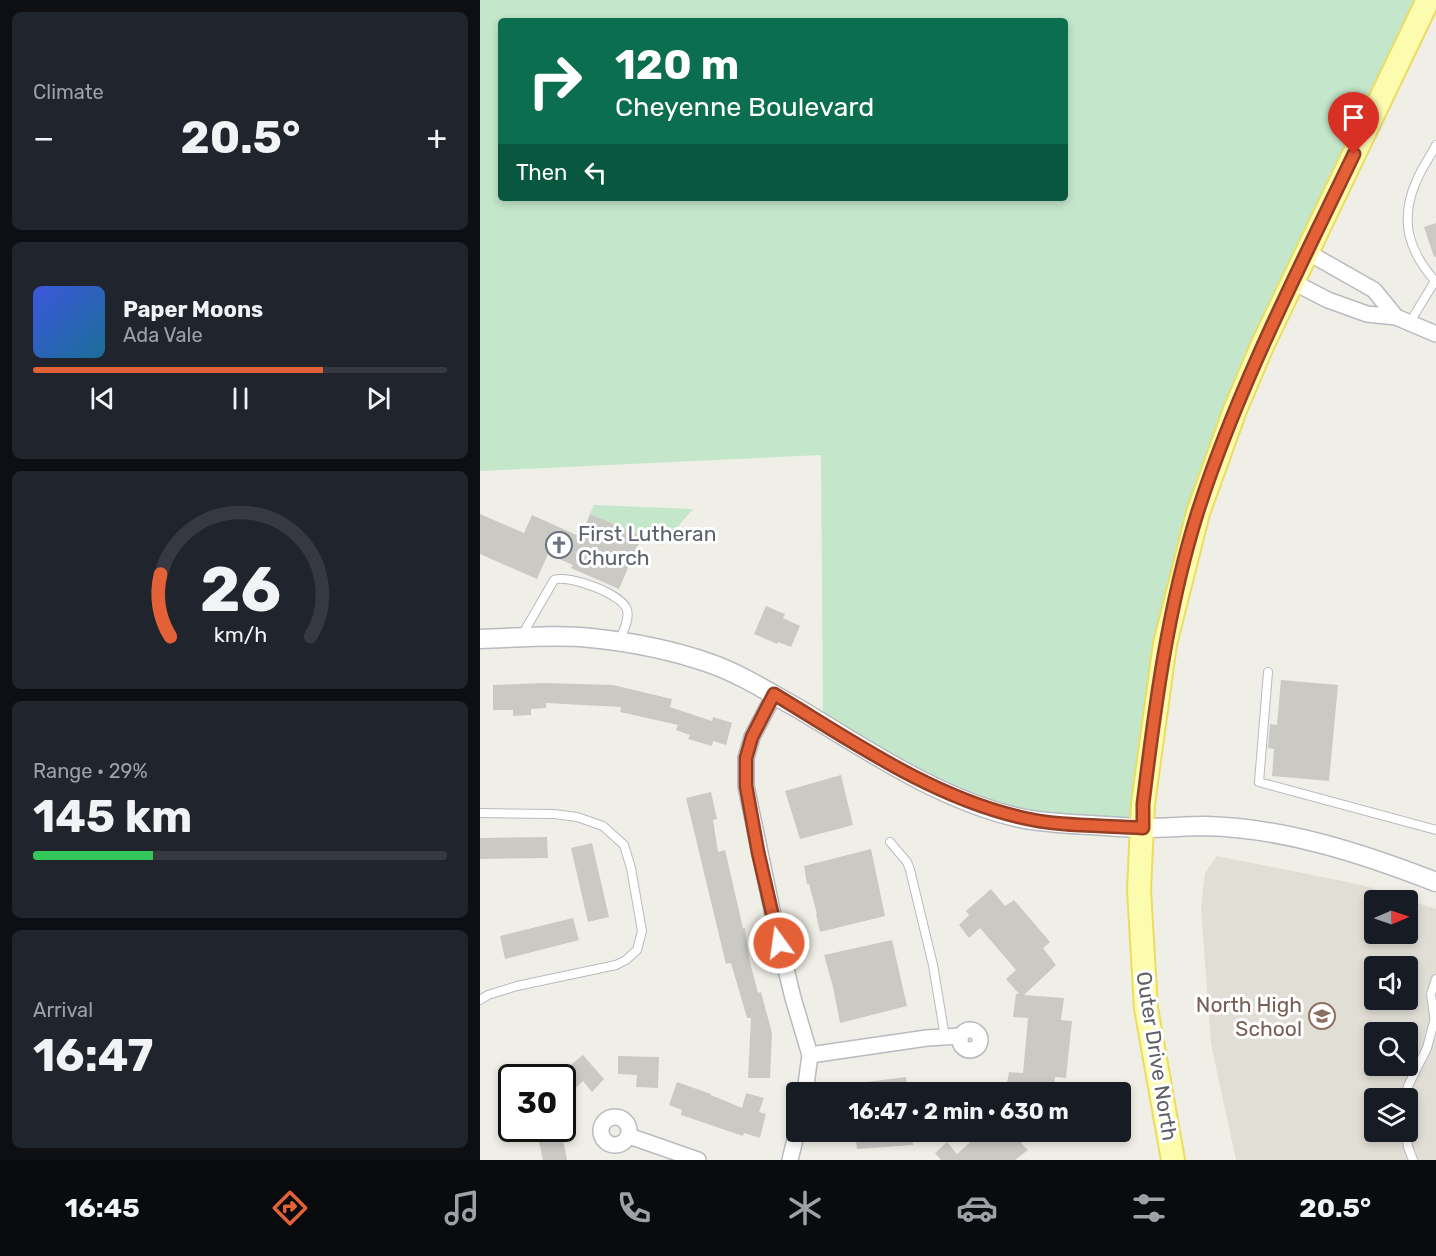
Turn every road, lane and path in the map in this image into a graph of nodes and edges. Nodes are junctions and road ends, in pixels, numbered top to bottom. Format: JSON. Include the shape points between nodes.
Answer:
{"nodes":[{"id":1,"x":1428,"y":0,"type":"edge"},
{"id":2,"x":1436,"y":145,"type":"edge"},
{"id":3,"x":1307,"y":252,"type":"junction"},
{"id":4,"x":1293,"y":282,"type":"junction"},
{"id":5,"x":1435,"y":282,"type":"edge"},
{"id":6,"x":1403,"y":319,"type":"junction"},
{"id":7,"x":1435,"y":330,"type":"edge"},
{"id":8,"x":520,"y":638,"type":"junction"},
{"id":9,"x":480,"y":639,"type":"edge"},
{"id":10,"x":620,"y":642,"type":"junction"},
{"id":11,"x":1268,"y":672,"type":"dead end"},
{"id":12,"x":774,"y":694,"type":"junction"},
{"id":13,"x":480,"y":813,"type":"edge"},
{"id":14,"x":1143,"y":828,"type":"junction"},
{"id":15,"x":1436,"y":830,"type":"edge"},
{"id":16,"x":890,"y":842,"type":"dead end"},
{"id":17,"x":1436,"y":882,"type":"edge"},
{"id":18,"x":1436,"y":979,"type":"edge"},
{"id":19,"x":480,"y":1000,"type":"edge"},
{"id":20,"x":1435,"y":1015,"type":"edge"},
{"id":21,"x":953,"y":1036,"type":"joint"},
{"id":22,"x":810,"y":1055,"type":"junction"},
{"id":23,"x":806,"y":1082,"type":"edge"},
{"id":24,"x":1408,"y":1088,"type":"edge"},
{"id":25,"x":628,"y":1136,"type":"dead end"},
{"id":26,"x":794,"y":1142,"type":"edge"},
{"id":27,"x":1407,"y":1142,"type":"edge"},
{"id":28,"x":699,"y":1160,"type":"edge"},
{"id":29,"x":790,"y":1160,"type":"edge"},
{"id":30,"x":1173,"y":1160,"type":"edge"},
{"id":31,"x":1413,"y":1160,"type":"edge"}],
"edges":[{"from":1,"to":3,"type":"main road","name":"Outer Drive North"},
{"from":2,"to":5,"type":"lane","via":[[1407,206],[1406,227],[1414,249]]},
{"from":3,"to":4,"type":"main road","name":"Outer Drive North"},
{"from":3,"to":6,"type":"street","via":[[1374,290]]},
{"from":4,"to":6,"type":"street","via":[[1367,314]]},
{"from":4,"to":14,"type":"main road","name":"Outer Drive North","via":[[1235,410],[1198,513],[1165,644]]},
{"from":5,"to":6,"type":"lane"},
{"from":6,"to":7,"type":"street"},
{"from":8,"to":9,"type":"street"},
{"from":8,"to":10,"type":"street"},
{"from":8,"to":10,"type":"lane","via":[[554,580],[565,577],[614,595],[623,604],[627,618]]},
{"from":10,"to":12,"type":"street","via":[[710,663]]},
{"from":11,"to":15,"type":"lane","via":[[1259,782]]},
{"from":12,"to":14,"type":"street","via":[[943,791],[989,809],[1055,824]]},
{"from":12,"to":22,"type":"street","via":[[752,737],[746,758],[746,786],[775,924]]},
{"from":13,"to":19,"type":"lane","via":[[554,814],[603,826],[624,845],[642,931],[636,950],[616,965],[517,986]]},
{"from":14,"to":17,"type":"street","via":[[1206,826],[1284,836],[1391,864]]},
{"from":14,"to":30,"type":"main road","name":"Outer Drive North","via":[[1139,890],[1146,1008]]},
{"from":16,"to":21,"type":"lane","via":[[910,870]]},
{"from":18,"to":20,"type":"lane","via":[[1431,994]]},
{"from":20,"to":24,"type":"lane","via":[[1427,1048]]},
{"from":21,"to":22,"type":"street"},
{"from":22,"to":23,"type":"street"},
{"from":25,"to":28,"type":"street"},
{"from":26,"to":29,"type":"street"},
{"from":27,"to":31,"type":"lane"}]}
